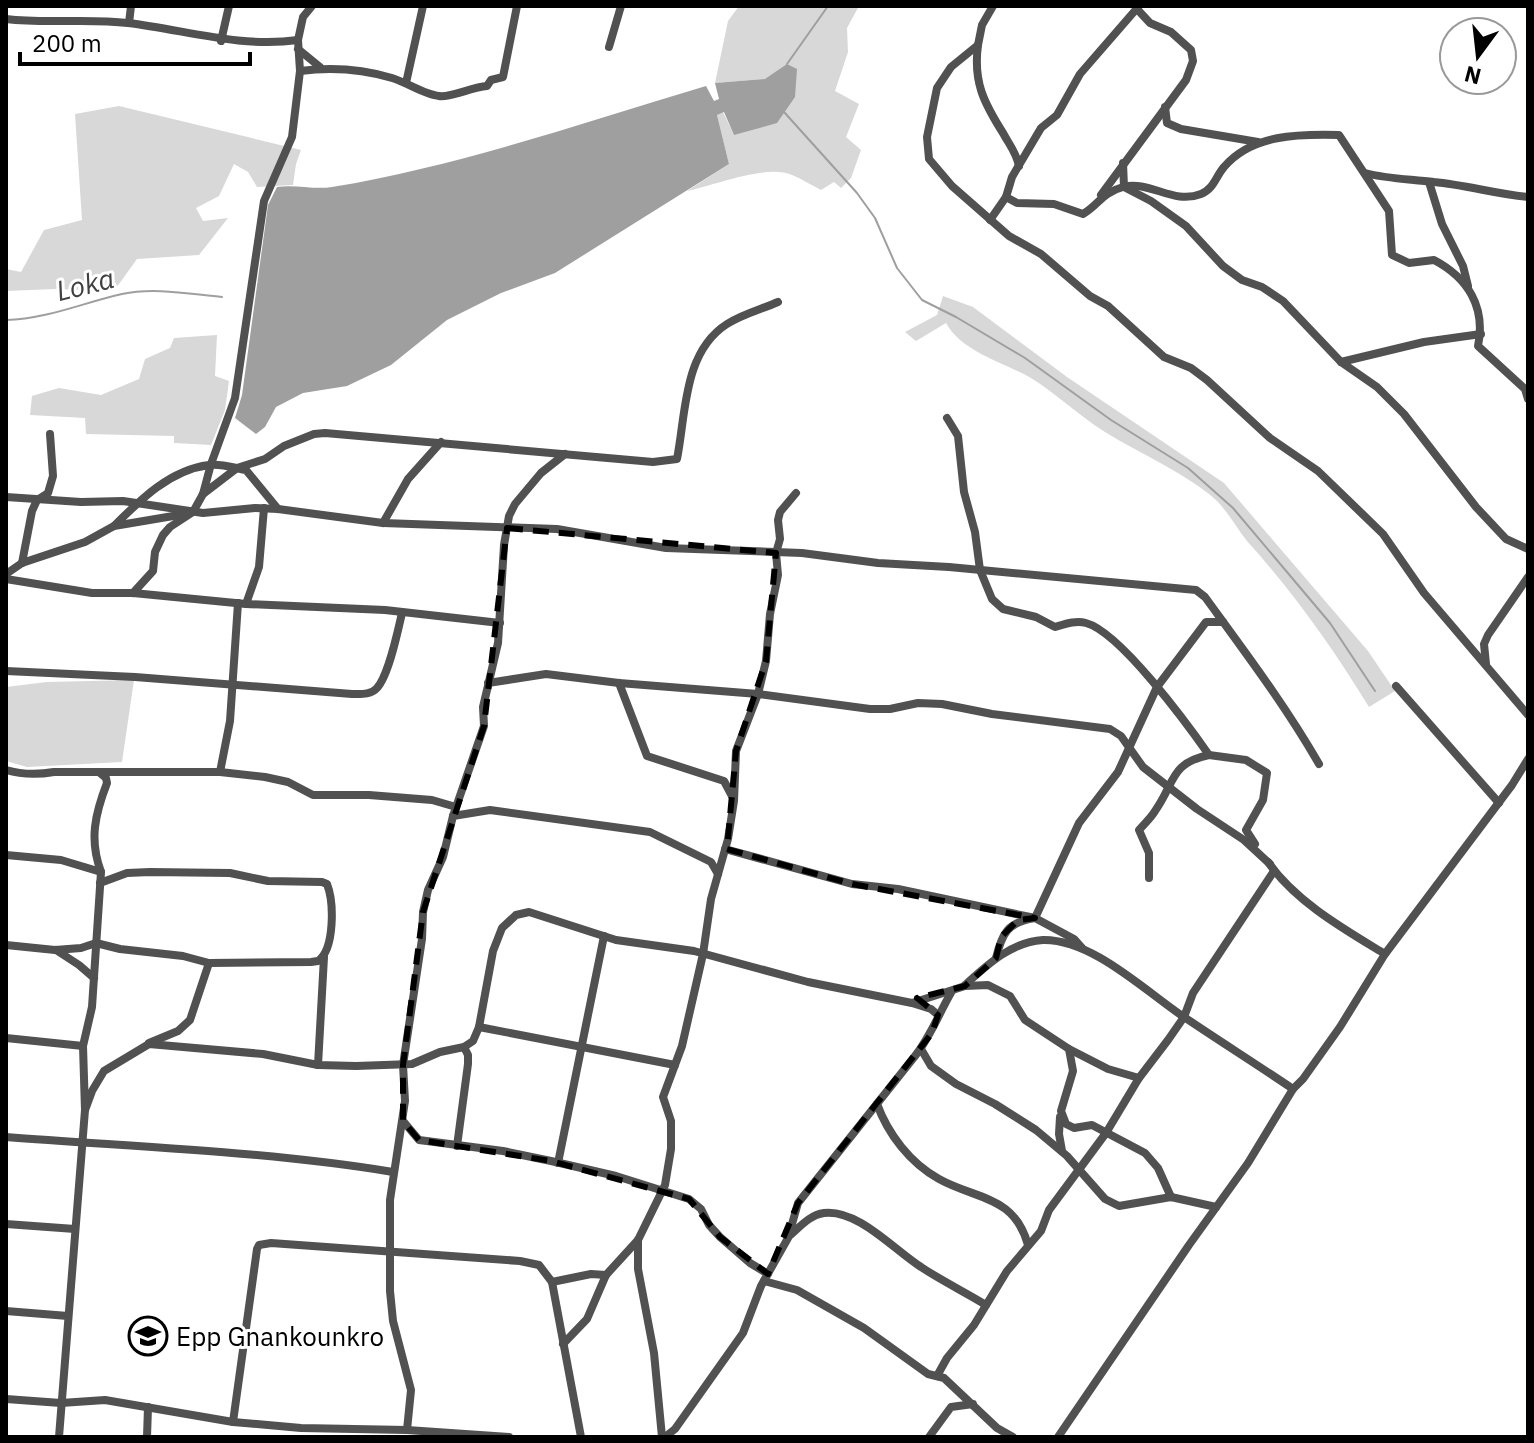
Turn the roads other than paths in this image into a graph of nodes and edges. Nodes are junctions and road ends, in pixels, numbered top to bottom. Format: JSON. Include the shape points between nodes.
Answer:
{"nodes":[{"id":1,"x":131,"y":6,"type":"edge"},
{"id":2,"x":229,"y":6,"type":"edge"},
{"id":3,"x":312,"y":6,"type":"edge"},
{"id":4,"x":423,"y":6,"type":"edge"},
{"id":5,"x":517,"y":6,"type":"edge"},
{"id":6,"x":621,"y":6,"type":"edge"},
{"id":7,"x":993,"y":6,"type":"edge"},
{"id":8,"x":1138,"y":8,"type":"edge"},
{"id":9,"x":6,"y":19,"type":"edge"},
{"id":10,"x":129,"y":23,"type":"junction"},
{"id":11,"x":221,"y":41,"type":"junction"},
{"id":12,"x":298,"y":45,"type":"junction"},
{"id":13,"x":978,"y":45,"type":"junction"},
{"id":14,"x":609,"y":47,"type":"dead end"},
{"id":15,"x":320,"y":67,"type":"junction"},
{"id":16,"x":300,"y":71,"type":"junction"},
{"id":17,"x":406,"y":83,"type":"junction"},
{"id":18,"x":1165,"y":107,"type":"junction"},
{"id":19,"x":1258,"y":142,"type":"junction"},
{"id":20,"x":1123,"y":163,"type":"junction"},
{"id":21,"x":1019,"y":166,"type":"junction"},
{"id":22,"x":1364,"y":173,"type":"junction"},
{"id":23,"x":1429,"y":182,"type":"junction"},
{"id":24,"x":1124,"y":187,"type":"junction"},
{"id":25,"x":1006,"y":197,"type":"junction"},
{"id":26,"x":1528,"y":197,"type":"edge"},
{"id":27,"x":1097,"y":200,"type":"junction"},
{"id":28,"x":990,"y":220,"type":"junction"},
{"id":29,"x":1469,"y":286,"type":"junction"},
{"id":30,"x":778,"y":302,"type":"dead end"},
{"id":31,"x":1481,"y":334,"type":"junction"},
{"id":32,"x":1341,"y":362,"type":"junction"},
{"id":33,"x":1528,"y":399,"type":"edge"},
{"id":34,"x":947,"y":418,"type":"dead end"},
{"id":35,"x":50,"y":434,"type":"dead end"},
{"id":36,"x":441,"y":442,"type":"junction"},
{"id":37,"x":565,"y":454,"type":"junction"},
{"id":38,"x":211,"y":464,"type":"junction"},
{"id":39,"x":237,"y":468,"type":"junction"},
{"id":40,"x":796,"y":493,"type":"dead end"},
{"id":41,"x":203,"y":494,"type":"junction"},
{"id":42,"x":6,"y":497,"type":"edge"},
{"id":43,"x":37,"y":500,"type":"junction"},
{"id":44,"x":137,"y":503,"type":"junction"},
{"id":45,"x":264,"y":508,"type":"junction"},
{"id":46,"x":278,"y":509,"type":"junction"},
{"id":47,"x":193,"y":512,"type":"junction"},
{"id":48,"x":383,"y":523,"type":"junction"},
{"id":49,"x":114,"y":526,"type":"junction"},
{"id":50,"x":507,"y":528,"type":"junction"},
{"id":51,"x":1528,"y":549,"type":"edge"},
{"id":52,"x":776,"y":553,"type":"junction"},
{"id":53,"x":22,"y":563,"type":"junction"},
{"id":54,"x":980,"y":570,"type":"junction"},
{"id":55,"x":6,"y":577,"type":"edge"},
{"id":56,"x":1528,"y":577,"type":"edge"},
{"id":57,"x":133,"y":593,"type":"junction"},
{"id":58,"x":242,"y":603,"type":"junction"},
{"id":59,"x":402,"y":613,"type":"junction"},
{"id":60,"x":1223,"y":622,"type":"junction"},
{"id":61,"x":500,"y":623,"type":"junction"},
{"id":62,"x":1486,"y":665,"type":"junction"},
{"id":63,"x":6,"y":671,"type":"edge"},
{"id":64,"x":488,"y":683,"type":"junction"},
{"id":65,"x":619,"y":683,"type":"junction"},
{"id":66,"x":234,"y":684,"type":"junction"},
{"id":67,"x":1396,"y":686,"type":"dead end"},
{"id":68,"x":1157,"y":687,"type":"junction"},
{"id":69,"x":758,"y":694,"type":"junction"},
{"id":70,"x":1528,"y":715,"type":"edge"},
{"id":71,"x":1129,"y":747,"type":"junction"},
{"id":72,"x":1209,"y":755,"type":"junction"},
{"id":73,"x":1528,"y":759,"type":"edge"},
{"id":74,"x":1319,"y":764,"type":"dead end"},
{"id":75,"x":6,"y":770,"type":"edge"},
{"id":76,"x":220,"y":772,"type":"junction"},
{"id":77,"x":100,"y":773,"type":"junction"},
{"id":78,"x":1169,"y":786,"type":"junction"},
{"id":79,"x":734,"y":801,"type":"junction"},
{"id":80,"x":1499,"y":803,"type":"junction"},
{"id":81,"x":455,"y":811,"type":"junction"},
{"id":82,"x":725,"y":849,"type":"junction"},
{"id":83,"x":6,"y":855,"type":"edge"},
{"id":84,"x":1272,"y":867,"type":"junction"},
{"id":85,"x":101,"y":872,"type":"junction"},
{"id":86,"x":718,"y":874,"type":"junction"},
{"id":87,"x":1149,"y":878,"type":"dead end"},
{"id":88,"x":100,"y":883,"type":"junction"},
{"id":89,"x":1035,"y":918,"type":"junction"},
{"id":90,"x":604,"y":936,"type":"junction"},
{"id":91,"x":96,"y":943,"type":"junction"},
{"id":92,"x":6,"y":945,"type":"edge"},
{"id":93,"x":55,"y":950,"type":"junction"},
{"id":94,"x":1085,"y":951,"type":"junction"},
{"id":95,"x":703,"y":954,"type":"junction"},
{"id":96,"x":1385,"y":954,"type":"junction"},
{"id":97,"x":324,"y":957,"type":"junction"},
{"id":98,"x":996,"y":958,"type":"junction"},
{"id":99,"x":209,"y":963,"type":"junction"},
{"id":100,"x":94,"y":978,"type":"junction"},
{"id":101,"x":965,"y":986,"type":"junction"},
{"id":102,"x":952,"y":991,"type":"junction"},
{"id":103,"x":912,"y":1003,"type":"junction"},
{"id":104,"x":938,"y":1015,"type":"junction"},
{"id":105,"x":1184,"y":1017,"type":"junction"},
{"id":106,"x":479,"y":1027,"type":"junction"},
{"id":107,"x":6,"y":1038,"type":"edge"},
{"id":108,"x":149,"y":1044,"type":"junction"},
{"id":109,"x":83,"y":1046,"type":"junction"},
{"id":110,"x":464,"y":1047,"type":"junction"},
{"id":111,"x":582,"y":1047,"type":"junction"},
{"id":112,"x":921,"y":1049,"type":"junction"},
{"id":113,"x":1069,"y":1049,"type":"junction"},
{"id":114,"x":318,"y":1065,"type":"junction"},
{"id":115,"x":403,"y":1065,"type":"junction"},
{"id":116,"x":675,"y":1065,"type":"junction"},
{"id":117,"x":1139,"y":1078,"type":"junction"},
{"id":118,"x":1293,"y":1089,"type":"junction"},
{"id":119,"x":877,"y":1104,"type":"junction"},
{"id":120,"x":85,"y":1110,"type":"junction"},
{"id":121,"x":1061,"y":1113,"type":"junction"},
{"id":122,"x":403,"y":1121,"type":"junction"},
{"id":123,"x":1106,"y":1133,"type":"junction"},
{"id":124,"x":6,"y":1137,"type":"edge"},
{"id":125,"x":83,"y":1143,"type":"junction"},
{"id":126,"x":457,"y":1146,"type":"junction"},
{"id":127,"x":1062,"y":1152,"type":"junction"},
{"id":128,"x":558,"y":1163,"type":"junction"},
{"id":129,"x":1079,"y":1170,"type":"junction"},
{"id":130,"x":393,"y":1172,"type":"junction"},
{"id":131,"x":663,"y":1190,"type":"junction"},
{"id":132,"x":1171,"y":1197,"type":"junction"},
{"id":133,"x":1216,"y":1207,"type":"junction"},
{"id":134,"x":6,"y":1224,"type":"edge"},
{"id":135,"x":75,"y":1229,"type":"junction"},
{"id":136,"x":788,"y":1238,"type":"junction"},
{"id":137,"x":638,"y":1240,"type":"junction"},
{"id":138,"x":1028,"y":1245,"type":"junction"},
{"id":139,"x":392,"y":1252,"type":"junction"},
{"id":140,"x":606,"y":1275,"type":"junction"},
{"id":141,"x":766,"y":1278,"type":"junction"},
{"id":142,"x":552,"y":1282,"type":"junction"},
{"id":143,"x":986,"y":1305,"type":"junction"},
{"id":144,"x":6,"y":1311,"type":"edge"},
{"id":145,"x":68,"y":1316,"type":"junction"},
{"id":146,"x":563,"y":1344,"type":"junction"},
{"id":147,"x":937,"y":1376,"type":"junction"},
{"id":148,"x":6,"y":1399,"type":"edge"},
{"id":149,"x":61,"y":1403,"type":"junction"},
{"id":150,"x":973,"y":1404,"type":"junction"},
{"id":151,"x":148,"y":1407,"type":"junction"},
{"id":152,"x":233,"y":1422,"type":"junction"},
{"id":153,"x":407,"y":1430,"type":"junction"},
{"id":154,"x":335,"y":1433,"type":"edge"},
{"id":155,"x":59,"y":1437,"type":"edge"},
{"id":156,"x":147,"y":1437,"type":"edge"},
{"id":157,"x":509,"y":1437,"type":"edge"},
{"id":158,"x":581,"y":1437,"type":"edge"},
{"id":159,"x":664,"y":1437,"type":"edge"},
{"id":160,"x":929,"y":1437,"type":"edge"},
{"id":161,"x":1013,"y":1437,"type":"edge"},
{"id":162,"x":1058,"y":1437,"type":"edge"}],
"edges":[{"from":1,"to":10,"type":"street"},
{"from":2,"to":11,"type":"street"},
{"from":3,"to":12,"type":"street","via":[[303,17]]},
{"from":4,"to":17,"type":"street"},
{"from":5,"to":17,"type":"street","via":[[503,77],[445,96]]},
{"from":6,"to":14,"type":"street"},
{"from":7,"to":13,"type":"street"},
{"from":8,"to":18,"type":"street","via":[[1150,23],[1171,32],[1191,50],[1186,80]]},
{"from":8,"to":21,"type":"street","via":[[1080,74]]},
{"from":9,"to":10,"type":"street"},
{"from":10,"to":11,"type":"street"},
{"from":11,"to":12,"type":"street"},
{"from":12,"to":15,"type":"street"},
{"from":12,"to":16,"type":"street"},
{"from":13,"to":21,"type":"street","via":[[975,68],[982,96],[1016,151]]},
{"from":13,"to":28,"type":"street","via":[[951,67],[937,88],[926,148],[952,186]]},
{"from":15,"to":16,"type":"street"},
{"from":15,"to":17,"type":"street"},
{"from":16,"to":38,"type":"street","via":[[292,137],[265,195],[235,398]]},
{"from":18,"to":19,"type":"street","via":[[1167,123],[1181,129]]},
{"from":18,"to":20,"type":"street"},
{"from":19,"to":22,"type":"street","via":[[1339,135]]},
{"from":19,"to":24,"type":"street","via":[[1235,156],[1200,194],[1170,196],[1136,185]]},
{"from":20,"to":24,"type":"street"},
{"from":20,"to":27,"type":"street"},
{"from":21,"to":25,"type":"street"},
{"from":22,"to":23,"type":"street"},
{"from":22,"to":29,"type":"street","via":[[1389,211],[1392,255],[1409,263],[1434,260]]},
{"from":23,"to":26,"type":"street"},
{"from":23,"to":29,"type":"street"},
{"from":24,"to":27,"type":"street"},
{"from":24,"to":32,"type":"street","via":[[1186,226],[1242,280],[1283,301]]},
{"from":25,"to":27,"type":"street","via":[[1083,214]]},
{"from":25,"to":28,"type":"street"},
{"from":28,"to":62,"type":"street","via":[[1108,306],[1164,357],[1207,380],[1270,438],[1318,471],[1383,534],[1424,593]]},
{"from":29,"to":31,"type":"street"},
{"from":30,"to":37,"type":"street","via":[[727,323],[703,349],[687,393],[677,459],[653,462]]},
{"from":31,"to":32,"type":"street"},
{"from":31,"to":33,"type":"street","via":[[1478,346],[1525,389]]},
{"from":32,"to":51,"type":"street","via":[[1404,414],[1506,539]]},
{"from":34,"to":54,"type":"street","via":[[958,436]]},
{"from":35,"to":43,"type":"street","via":[[53,476],[48,493]]},
{"from":36,"to":37,"type":"street"},
{"from":36,"to":39,"type":"street","via":[[314,434]]},
{"from":36,"to":48,"type":"street","via":[[408,479]]},
{"from":37,"to":50,"type":"street","via":[[515,504]]},
{"from":38,"to":39,"type":"street"},
{"from":38,"to":41,"type":"street"},
{"from":38,"to":44,"type":"street","via":[[172,477]]},
{"from":39,"to":41,"type":"street"},
{"from":39,"to":46,"type":"street","via":[[252,476]]},
{"from":40,"to":52,"type":"street","via":[[780,512]]},
{"from":41,"to":47,"type":"street"},
{"from":42,"to":43,"type":"street"},
{"from":43,"to":44,"type":"street"},
{"from":43,"to":53,"type":"street"},
{"from":44,"to":47,"type":"street"},
{"from":44,"to":49,"type":"street"},
{"from":45,"to":46,"type":"street"},
{"from":45,"to":47,"type":"street"},
{"from":45,"to":58,"type":"street","via":[[259,567]]},
{"from":46,"to":48,"type":"street"},
{"from":47,"to":49,"type":"street"},
{"from":47,"to":57,"type":"street","via":[[163,535],[153,571]]},
{"from":48,"to":50,"type":"street"},
{"from":49,"to":53,"type":"street","via":[[85,542]]},
{"from":50,"to":52,"type":"street","via":[[557,529],[666,548]]},
{"from":50,"to":61,"type":"street"},
{"from":52,"to":54,"type":"street"},
{"from":52,"to":69,"type":"street","via":[[778,575]]},
{"from":53,"to":55,"type":"street"},
{"from":54,"to":60,"type":"street","via":[[1196,590]]},
{"from":54,"to":68,"type":"street","via":[[992,599],[1003,609],[1055,627],[1088,623],[1113,640]]},
{"from":55,"to":57,"type":"street","via":[[92,593]]},
{"from":56,"to":62,"type":"street","via":[[1488,635]]},
{"from":57,"to":58,"type":"street"},
{"from":58,"to":59,"type":"street"},
{"from":58,"to":66,"type":"street"},
{"from":59,"to":61,"type":"street"},
{"from":59,"to":66,"type":"street","via":[[378,687],[369,693]]},
{"from":60,"to":68,"type":"street","via":[[1206,622]]},
{"from":60,"to":74,"type":"street"},
{"from":61,"to":64,"type":"street"},
{"from":62,"to":70,"type":"street"},
{"from":63,"to":66,"type":"street"},
{"from":64,"to":65,"type":"street","via":[[546,674]]},
{"from":64,"to":81,"type":"street","via":[[480,742]]},
{"from":65,"to":69,"type":"street"},
{"from":65,"to":79,"type":"street","via":[[647,756],[724,781]]},
{"from":66,"to":76,"type":"street"},
{"from":67,"to":80,"type":"street"},
{"from":68,"to":71,"type":"street"},
{"from":68,"to":72,"type":"street"},
{"from":69,"to":71,"type":"street","via":[[870,709],[942,704],[1110,729]]},
{"from":69,"to":79,"type":"street","via":[[736,751]]},
{"from":71,"to":78,"type":"street","via":[[1143,767]]},
{"from":71,"to":89,"type":"street","via":[[1118,772],[1079,823]]},
{"from":72,"to":78,"type":"street","via":[[1183,764]]},
{"from":72,"to":84,"type":"street","via":[[1246,760],[1267,773],[1263,800],[1246,830]]},
{"from":73,"to":80,"type":"street"},
{"from":75,"to":77,"type":"street"},
{"from":76,"to":77,"type":"street"},
{"from":76,"to":81,"type":"street","via":[[288,782],[313,795],[432,800]]},
{"from":77,"to":85,"type":"street","via":[[107,783],[93,852]]},
{"from":78,"to":84,"type":"street"},
{"from":78,"to":87,"type":"street","via":[[1139,830],[1149,853]]},
{"from":79,"to":82,"type":"street"},
{"from":80,"to":96,"type":"street"},
{"from":81,"to":86,"type":"street","via":[[490,810],[650,832],[711,862]]},
{"from":81,"to":115,"type":"street","via":[[423,912]]},
{"from":82,"to":86,"type":"street"},
{"from":82,"to":89,"type":"street","via":[[852,884]]},
{"from":83,"to":85,"type":"street","via":[[61,860]]},
{"from":84,"to":96,"type":"street","via":[[1298,895]]},
{"from":84,"to":105,"type":"street","via":[[1193,993]]},
{"from":85,"to":88,"type":"street"},
{"from":86,"to":95,"type":"street"},
{"from":88,"to":91,"type":"street"},
{"from":88,"to":97,"type":"street","via":[[150,872],[322,882],[329,888],[331,906]]},
{"from":89,"to":94,"type":"street"},
{"from":89,"to":98,"type":"street","via":[[1018,920],[1001,937]]},
{"from":90,"to":95,"type":"street"},
{"from":90,"to":106,"type":"street","via":[[529,912],[516,915],[502,928],[493,951]]},
{"from":90,"to":111,"type":"street"},
{"from":91,"to":93,"type":"street"},
{"from":91,"to":99,"type":"street"},
{"from":91,"to":100,"type":"street"},
{"from":92,"to":93,"type":"street"},
{"from":93,"to":100,"type":"street"},
{"from":94,"to":98,"type":"street","via":[[1043,940]]},
{"from":94,"to":105,"type":"street"},
{"from":95,"to":103,"type":"street"},
{"from":95,"to":116,"type":"street"},
{"from":96,"to":118,"type":"street"},
{"from":97,"to":99,"type":"street","via":[[311,962]]},
{"from":97,"to":114,"type":"street"},
{"from":98,"to":101,"type":"street"},
{"from":99,"to":108,"type":"street","via":[[190,1020]]},
{"from":100,"to":109,"type":"street"},
{"from":101,"to":102,"type":"street"},
{"from":101,"to":113,"type":"street","via":[[988,985],[1010,996],[1025,1020]]},
{"from":102,"to":103,"type":"street"},
{"from":102,"to":104,"type":"street"},
{"from":103,"to":104,"type":"street"},
{"from":104,"to":112,"type":"street"},
{"from":105,"to":117,"type":"street"},
{"from":105,"to":118,"type":"street"},
{"from":106,"to":110,"type":"street"},
{"from":106,"to":111,"type":"street"},
{"from":107,"to":109,"type":"street"},
{"from":108,"to":114,"type":"street","via":[[263,1054]]},
{"from":108,"to":120,"type":"street","via":[[104,1071]]},
{"from":109,"to":120,"type":"street"},
{"from":110,"to":115,"type":"street"},
{"from":110,"to":126,"type":"street","via":[[468,1064]]},
{"from":111,"to":116,"type":"street"},
{"from":111,"to":128,"type":"street"},
{"from":112,"to":119,"type":"street"},
{"from":112,"to":127,"type":"street","via":[[931,1066],[1036,1130]]},
{"from":113,"to":117,"type":"street"},
{"from":113,"to":121,"type":"street","via":[[1073,1071]]},
{"from":114,"to":115,"type":"street"},
{"from":115,"to":122,"type":"street"},
{"from":116,"to":131,"type":"street","via":[[663,1097],[672,1131]]},
{"from":117,"to":123,"type":"street"},
{"from":118,"to":133,"type":"street"},
{"from":119,"to":136,"type":"street","via":[[798,1203]]},
{"from":119,"to":138,"type":"street","via":[[887,1130],[915,1160],[936,1178],[1006,1207]]},
{"from":120,"to":125,"type":"street"},
{"from":121,"to":123,"type":"street","via":[[1074,1128],[1092,1125]]},
{"from":121,"to":127,"type":"street"},
{"from":122,"to":126,"type":"street","via":[[419,1140]]},
{"from":122,"to":130,"type":"street"},
{"from":123,"to":129,"type":"street"},
{"from":123,"to":132,"type":"street","via":[[1145,1153]]},
{"from":124,"to":125,"type":"street"},
{"from":125,"to":130,"type":"street","via":[[244,1152]]},
{"from":125,"to":135,"type":"street"},
{"from":126,"to":128,"type":"street"},
{"from":127,"to":129,"type":"street"},
{"from":128,"to":131,"type":"street"},
{"from":129,"to":132,"type":"street","via":[[1105,1199],[1119,1206]]},
{"from":129,"to":138,"type":"street"},
{"from":130,"to":139,"type":"street"},
{"from":131,"to":137,"type":"street"},
{"from":131,"to":141,"type":"street","via":[[701,1209],[720,1237]]},
{"from":132,"to":133,"type":"street"},
{"from":133,"to":162,"type":"street"},
{"from":134,"to":135,"type":"street"},
{"from":135,"to":145,"type":"street"},
{"from":136,"to":141,"type":"street"},
{"from":136,"to":143,"type":"street","via":[[812,1216],[838,1214]]},
{"from":137,"to":140,"type":"street"},
{"from":137,"to":159,"type":"street"},
{"from":138,"to":143,"type":"street"},
{"from":139,"to":142,"type":"street","via":[[532,1262]]},
{"from":139,"to":152,"type":"street","via":[[259,1245]]},
{"from":139,"to":153,"type":"street","via":[[393,1321],[411,1390]]},
{"from":140,"to":142,"type":"street"},
{"from":140,"to":146,"type":"street","via":[[587,1319]]},
{"from":141,"to":147,"type":"street","via":[[817,1300]]},
{"from":141,"to":159,"type":"street","via":[[743,1333]]},
{"from":142,"to":146,"type":"street"},
{"from":143,"to":147,"type":"street"},
{"from":144,"to":145,"type":"street"},
{"from":145,"to":149,"type":"street"},
{"from":146,"to":158,"type":"street"},
{"from":147,"to":150,"type":"street"},
{"from":148,"to":149,"type":"street"},
{"from":149,"to":151,"type":"street","via":[[105,1400]]},
{"from":149,"to":155,"type":"street"},
{"from":150,"to":160,"type":"street","via":[[951,1407]]},
{"from":150,"to":161,"type":"street"},
{"from":151,"to":152,"type":"street"},
{"from":151,"to":156,"type":"street"},
{"from":152,"to":154,"type":"street"},
{"from":153,"to":154,"type":"street"},
{"from":153,"to":157,"type":"street"}]}
